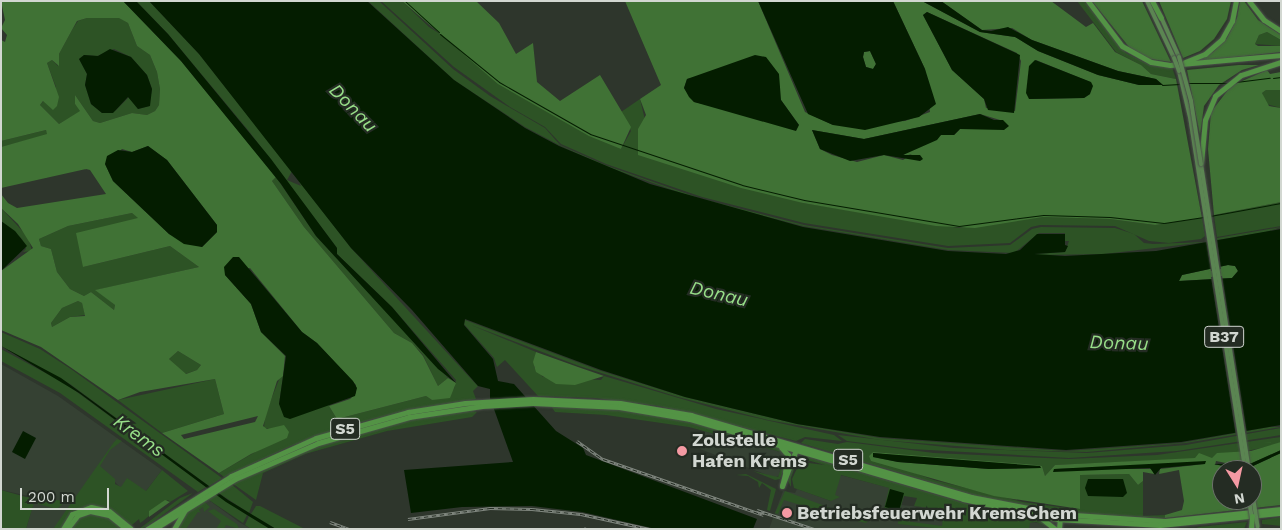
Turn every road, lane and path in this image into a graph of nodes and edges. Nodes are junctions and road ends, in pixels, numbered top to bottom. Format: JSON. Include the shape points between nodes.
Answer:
{"nodes":[{"id":1,"x":1088,"y":1,"type":"edge"},
{"id":2,"x":1147,"y":1,"type":"edge"},
{"id":3,"x":1154,"y":1,"type":"edge"},
{"id":4,"x":1236,"y":1,"type":"edge"},
{"id":5,"x":1249,"y":1,"type":"edge"},
{"id":6,"x":1161,"y":18,"type":"joint"},
{"id":7,"x":1281,"y":32,"type":"edge"},
{"id":8,"x":1281,"y":55,"type":"edge"},
{"id":9,"x":1176,"y":58,"type":"junction"},
{"id":10,"x":1278,"y":63,"type":"edge"},
{"id":11,"x":1170,"y":65,"type":"junction"},
{"id":12,"x":1201,"y":164,"type":"junction"},
{"id":13,"x":557,"y":401,"type":"junction"},
{"id":14,"x":765,"y":440,"type":"junction"},
{"id":15,"x":796,"y":447,"type":"junction"},
{"id":16,"x":822,"y":457,"type":"junction"},
{"id":17,"x":1243,"y":460,"type":"edge"},
{"id":18,"x":1247,"y":460,"type":"edge"},
{"id":19,"x":793,"y":462,"type":"junction"},
{"id":20,"x":785,"y":472,"type":"junction"},
{"id":21,"x":191,"y":502,"type":"junction"},
{"id":22,"x":1281,"y":509,"type":"edge"},
{"id":23,"x":1251,"y":510,"type":"edge"},
{"id":24,"x":1253,"y":510,"type":"edge"},
{"id":25,"x":1265,"y":514,"type":"junction"},
{"id":26,"x":1281,"y":514,"type":"edge"},
{"id":27,"x":1037,"y":516,"type":"junction"},
{"id":28,"x":1252,"y":516,"type":"joint"},
{"id":29,"x":1059,"y":517,"type":"junction"},
{"id":30,"x":1073,"y":521,"type":"junction"},
{"id":31,"x":1205,"y":523,"type":"junction"},
{"id":32,"x":1160,"y":525,"type":"junction"},
{"id":33,"x":1181,"y":525,"type":"edge"},
{"id":34,"x":1254,"y":528,"type":"edge"},
{"id":35,"x":65,"y":529,"type":"edge"},
{"id":36,"x":126,"y":529,"type":"edge"},
{"id":37,"x":131,"y":529,"type":"edge"},
{"id":38,"x":147,"y":529,"type":"edge"},
{"id":39,"x":154,"y":529,"type":"edge"},
{"id":40,"x":174,"y":529,"type":"edge"},
{"id":41,"x":1058,"y":529,"type":"edge"},
{"id":42,"x":1172,"y":529,"type":"edge"},
{"id":43,"x":1190,"y":529,"type":"edge"}],
"edges":[{"from":1,"to":11,"type":"highway","via":[[1127,51],[1144,60]]},
{"from":2,"to":9,"type":"main road","number":"B37"},
{"from":3,"to":6,"type":"highway"},
{"from":4,"to":11,"type":"highway","via":[[1229,28],[1217,44],[1199,58]]},
{"from":5,"to":7,"type":"highway","via":[[1264,20]]},
{"from":6,"to":9,"type":"main road","number":"B37"},
{"from":8,"to":11,"type":"highway"},
{"from":9,"to":12,"type":"main road","number":"B37","bridge":true,"via":[[1191,102]]},
{"from":9,"to":17,"type":"main road","number":"B37","bridge":true,"via":[[1190,117]]},
{"from":10,"to":12,"type":"highway","bridge":true,"via":[[1234,79],[1215,96],[1205,120]]},
{"from":12,"to":18,"type":"main road","number":"B37"},
{"from":13,"to":14,"type":"highway","number":"S5","via":[[657,413]]},
{"from":13,"to":15,"type":"highway","number":"S5","via":[[667,410]]},
{"from":13,"to":21,"type":"highway","number":"S5","via":[[466,406],[350,432],[233,477]]},
{"from":14,"to":15,"type":"highway","number":"S5"},
{"from":14,"to":20,"type":"highway","via":[[786,451]]},
{"from":15,"to":16,"type":"highway","number":"S5"},
{"from":15,"to":19,"type":"highway"},
{"from":15,"to":20,"type":"highway"},
{"from":15,"to":29,"type":"highway","number":"S5","via":[[971,497]]},
{"from":16,"to":19,"type":"highway","via":[[802,455]]},
{"from":16,"to":27,"type":"highway","number":"S5","via":[[963,499]]},
{"from":19,"to":20,"type":"highway","via":[[782,486]]},
{"from":21,"to":38,"type":"highway","number":"S5"},
{"from":21,"to":39,"type":"highway","number":"S5"},
{"from":21,"to":40,"type":"highway"},
{"from":22,"to":25,"type":"highway"},
{"from":23,"to":28,"type":"main road","bridge":true},
{"from":24,"to":34,"type":"main road","bridge":true},
{"from":25,"to":26,"type":"highway"},
{"from":25,"to":31,"type":"highway","number":"S5"},
{"from":25,"to":33,"type":"highway","number":"S5"},
{"from":27,"to":29,"type":"highway","number":"S5"},
{"from":27,"to":41,"type":"highway"},
{"from":28,"to":34,"type":"highway","bridge":true},
{"from":29,"to":30,"type":"highway","number":"S5"},
{"from":29,"to":33,"type":"highway","number":"S5"},
{"from":29,"to":41,"type":"highway"},
{"from":30,"to":32,"type":"highway","number":"S5"},
{"from":30,"to":41,"type":"highway"},
{"from":31,"to":33,"type":"highway","number":"S5"},
{"from":31,"to":43,"type":"highway"},
{"from":32,"to":33,"type":"highway","number":"S5"},
{"from":32,"to":42,"type":"highway"},
{"from":35,"to":36,"type":"highway","via":[[78,515],[90,511],[109,515]]},
{"from":35,"to":37,"type":"highway","via":[[72,514],[91,507],[109,511]]}]}
